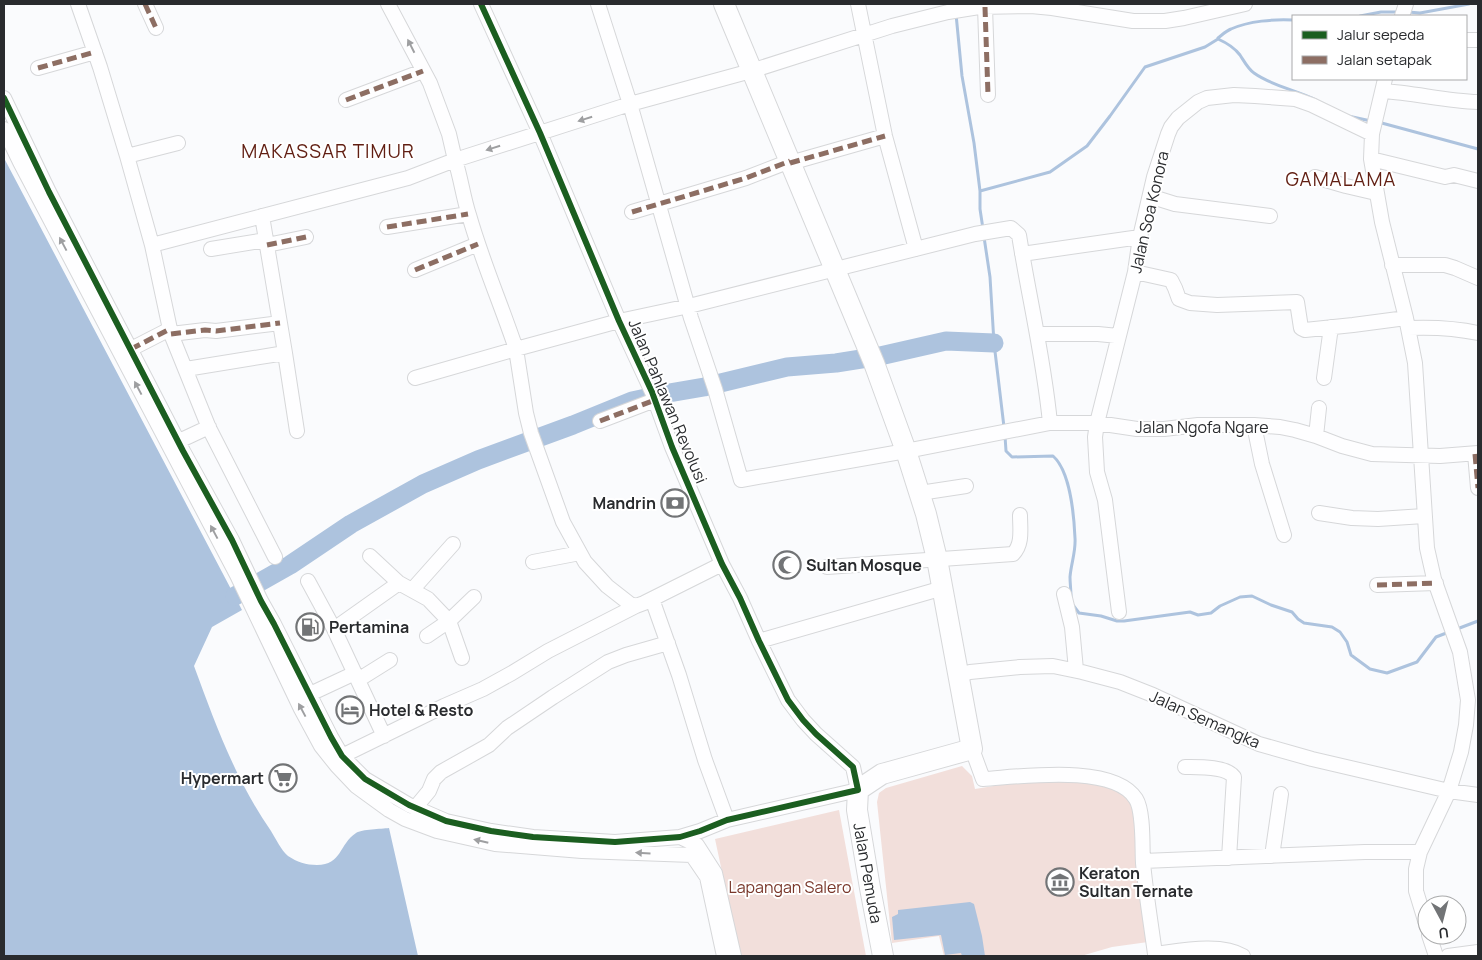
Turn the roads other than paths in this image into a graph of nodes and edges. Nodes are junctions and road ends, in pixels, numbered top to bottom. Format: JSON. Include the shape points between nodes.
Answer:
{"nodes":[{"id":1,"x":78,"y":4,"type":"edge"},
{"id":2,"x":144,"y":4,"type":"edge"},
{"id":3,"x":388,"y":4,"type":"edge"},
{"id":4,"x":481,"y":4,"type":"edge"},
{"id":5,"x":598,"y":4,"type":"edge"},
{"id":6,"x":724,"y":4,"type":"edge"},
{"id":7,"x":858,"y":4,"type":"edge"},
{"id":8,"x":1245,"y":4,"type":"edge"},
{"id":9,"x":1053,"y":6,"type":"edge"},
{"id":10,"x":985,"y":7,"type":"junction"},
{"id":11,"x":156,"y":28,"type":"dead end"},
{"id":12,"x":864,"y":36,"type":"junction"},
{"id":13,"x":95,"y":52,"type":"junction"},
{"id":14,"x":38,"y":68,"type":"dead end"},
{"id":15,"x":424,"y":71,"type":"junction"},
{"id":16,"x":751,"y":71,"type":"junction"},
{"id":17,"x":1384,"y":85,"type":"edge"},
{"id":18,"x":988,"y":95,"type":"dead end"},
{"id":19,"x":4,"y":98,"type":"edge"},
{"id":20,"x":346,"y":100,"type":"dead end"},
{"id":21,"x":1478,"y":102,"type":"edge"},
{"id":22,"x":630,"y":104,"type":"junction"},
{"id":23,"x":1374,"y":125,"type":"junction"},
{"id":24,"x":4,"y":130,"type":"edge"},
{"id":25,"x":540,"y":133,"type":"junction"},
{"id":26,"x":885,"y":136,"type":"junction"},
{"id":27,"x":178,"y":143,"type":"dead end"},
{"id":28,"x":127,"y":156,"type":"junction"},
{"id":29,"x":1371,"y":159,"type":"junction"},
{"id":30,"x":455,"y":160,"type":"junction"},
{"id":31,"x":790,"y":162,"type":"junction"},
{"id":32,"x":1315,"y":177,"type":"dead end"},
{"id":33,"x":1478,"y":181,"type":"edge"},
{"id":34,"x":1376,"y":192,"type":"junction"},
{"id":35,"x":1148,"y":199,"type":"junction"},
{"id":36,"x":659,"y":204,"type":"junction"},
{"id":37,"x":632,"y":212,"type":"dead end"},
{"id":38,"x":468,"y":214,"type":"junction"},
{"id":39,"x":262,"y":216,"type":"junction"},
{"id":40,"x":1270,"y":216,"type":"dead end"},
{"id":41,"x":387,"y":227,"type":"dead end"},
{"id":42,"x":306,"y":236,"type":"dead end"},
{"id":43,"x":1140,"y":237,"type":"junction"},
{"id":44,"x":267,"y":243,"type":"junction"},
{"id":45,"x":478,"y":244,"type":"junction"},
{"id":46,"x":152,"y":245,"type":"junction"},
{"id":47,"x":211,"y":249,"type":"dead end"},
{"id":48,"x":916,"y":249,"type":"junction"},
{"id":49,"x":1022,"y":254,"type":"junction"},
{"id":50,"x":1392,"y":265,"type":"junction"},
{"id":51,"x":835,"y":268,"type":"junction"},
{"id":52,"x":415,"y":270,"type":"dead end"},
{"id":53,"x":1135,"y":272,"type":"junction"},
{"id":54,"x":1478,"y":278,"type":"edge"},
{"id":55,"x":689,"y":306,"type":"junction"},
{"id":56,"x":619,"y":321,"type":"junction"},
{"id":57,"x":280,"y":323,"type":"junction"},
{"id":58,"x":1407,"y":323,"type":"junction"},
{"id":59,"x":1331,"y":328,"type":"junction"},
{"id":60,"x":169,"y":332,"type":"junction"},
{"id":61,"x":1478,"y":333,"type":"edge"},
{"id":62,"x":1038,"y":334,"type":"junction"},
{"id":63,"x":1118,"y":336,"type":"junction"},
{"id":64,"x":134,"y":348,"type":"junction"},
{"id":65,"x":516,"y":349,"type":"junction"},
{"id":66,"x":285,"y":353,"type":"junction"},
{"id":67,"x":186,"y":369,"type":"junction"},
{"id":68,"x":415,"y":378,"type":"dead end"},
{"id":69,"x":1324,"y":378,"type":"dead end"},
{"id":70,"x":654,"y":396,"type":"junction"},
{"id":71,"x":1319,"y":408,"type":"dead end"},
{"id":72,"x":600,"y":421,"type":"dead end"},
{"id":73,"x":1050,"y":423,"type":"junction"},
{"id":74,"x":1097,"y":423,"type":"junction"},
{"id":75,"x":1254,"y":425,"type":"junction"},
{"id":76,"x":209,"y":427,"type":"junction"},
{"id":77,"x":297,"y":430,"type":"dead end"},
{"id":78,"x":1316,"y":436,"type":"junction"},
{"id":79,"x":178,"y":441,"type":"junction"},
{"id":80,"x":906,"y":451,"type":"junction"},
{"id":81,"x":1476,"y":454,"type":"edge"},
{"id":82,"x":1421,"y":455,"type":"junction"},
{"id":83,"x":966,"y":486,"type":"dead end"},
{"id":84,"x":1478,"y":488,"type":"edge"},
{"id":85,"x":920,"y":493,"type":"junction"},
{"id":86,"x":1319,"y":513,"type":"dead end"},
{"id":87,"x":1020,"y":515,"type":"dead end"},
{"id":88,"x":1424,"y":516,"type":"junction"},
{"id":89,"x":1284,"y":536,"type":"dead end"},
{"id":90,"x":453,"y":544,"type":"dead end"},
{"id":91,"x":580,"y":553,"type":"junction"},
{"id":92,"x":370,"y":556,"type":"dead end"},
{"id":93,"x":275,"y":557,"type":"dead end"},
{"id":94,"x":937,"y":560,"type":"junction"},
{"id":95,"x":533,"y":562,"type":"dead end"},
{"id":96,"x":722,"y":564,"type":"junction"},
{"id":97,"x":827,"y":567,"type":"dead end"},
{"id":98,"x":242,"y":573,"type":"junction"},
{"id":99,"x":308,"y":581,"type":"dead end"},
{"id":100,"x":399,"y":583,"type":"junction"},
{"id":101,"x":1436,"y":583,"type":"junction"},
{"id":102,"x":1377,"y":585,"type":"dead end"},
{"id":103,"x":943,"y":588,"type":"junction"},
{"id":104,"x":412,"y":590,"type":"junction"},
{"id":105,"x":1064,"y":594,"type":"dead end"},
{"id":106,"x":474,"y":597,"type":"dead end"},
{"id":107,"x":652,"y":599,"type":"junction"},
{"id":108,"x":256,"y":603,"type":"junction"},
{"id":109,"x":636,"y":606,"type":"junction"},
{"id":110,"x":1119,"y":612,"type":"dead end"},
{"id":111,"x":449,"y":621,"type":"junction"},
{"id":112,"x":334,"y":630,"type":"junction"},
{"id":113,"x":427,"y":636,"type":"dead end"},
{"id":114,"x":759,"y":642,"type":"junction"},
{"id":115,"x":668,"y":643,"type":"junction"},
{"id":116,"x":462,"y":658,"type":"dead end"},
{"id":117,"x":390,"y":660,"type":"dead end"},
{"id":118,"x":1076,"y":670,"type":"junction"},
{"id":119,"x":960,"y":675,"type":"junction"},
{"id":120,"x":357,"y":677,"type":"junction"},
{"id":121,"x":310,"y":694,"type":"junction"},
{"id":122,"x":384,"y":736,"type":"junction"},
{"id":123,"x":325,"y":739,"type":"junction"},
{"id":124,"x":972,"y":749,"type":"junction"},
{"id":125,"x":342,"y":756,"type":"junction"},
{"id":126,"x":853,"y":767,"type":"junction"},
{"id":127,"x":1185,"y":767,"type":"dead end"},
{"id":128,"x":882,"y":774,"type":"junction"},
{"id":129,"x":858,"y":790,"type":"junction"},
{"id":130,"x":1449,"y":791,"type":"junction"},
{"id":131,"x":1281,"y":794,"type":"dead end"},
{"id":132,"x":1478,"y":795,"type":"edge"},
{"id":133,"x":409,"y":810,"type":"junction"},
{"id":134,"x":727,"y":820,"type":"junction"},
{"id":135,"x":696,"y":844,"type":"junction"},
{"id":136,"x":1420,"y":852,"type":"junction"},
{"id":137,"x":1272,"y":856,"type":"junction"},
{"id":138,"x":1229,"y":858,"type":"junction"},
{"id":139,"x":1143,"y":861,"type":"junction"},
{"id":140,"x":1417,"y":895,"type":"edge"},
{"id":141,"x":1478,"y":952,"type":"edge"},
{"id":142,"x":724,"y":956,"type":"edge"},
{"id":143,"x":734,"y":956,"type":"edge"},
{"id":144,"x":883,"y":956,"type":"edge"},
{"id":145,"x":1243,"y":956,"type":"edge"},
{"id":146,"x":1437,"y":956,"type":"edge"}],
"edges":[{"from":1,"to":13,"type":"street"},
{"from":2,"to":11,"type":"street"},
{"from":15,"to":3,"type":"street","one_way":true},
{"from":4,"to":25,"type":"street","name":"Jalan Pahlawan Revolusi"},
{"from":5,"to":22,"type":"street"},
{"from":6,"to":16,"type":"highway"},
{"from":7,"to":12,"type":"street"},
{"from":8,"to":9,"type":"street","via":[[1165,21],[1133,21]]},
{"from":9,"to":10,"type":"street"},
{"from":10,"to":12,"type":"street","via":[[954,11]]},
{"from":10,"to":18,"type":"street"},
{"from":12,"to":16,"type":"street"},
{"from":12,"to":26,"type":"street"},
{"from":13,"to":14,"type":"street"},
{"from":13,"to":28,"type":"street"},
{"from":15,"to":20,"type":"street"},
{"from":15,"to":30,"type":"street","via":[[443,116]]},
{"from":16,"to":22,"type":"street"},
{"from":16,"to":31,"type":"highway"},
{"from":17,"to":21,"type":"street","via":[[1405,92]]},
{"from":17,"to":23,"type":"street"},
{"from":19,"to":64,"type":"street","via":[[49,192]]},
{"from":22,"to":25,"type":"street","one_way":true},
{"from":22,"to":36,"type":"street"},
{"from":23,"to":29,"type":"street"},
{"from":23,"to":35,"type":"street","name":"Jalan Soa Konora","via":[[1296,100],[1234,95],[1207,98],[1178,118],[1171,127]]},
{"from":98,"to":24,"type":"street","one_way":true},
{"from":25,"to":30,"type":"street","one_way":true},
{"from":25,"to":56,"type":"street","name":"Jalan Pahlawan Revolusi"},
{"from":26,"to":31,"type":"street"},
{"from":26,"to":48,"type":"street"},
{"from":27,"to":28,"type":"street"},
{"from":28,"to":46,"type":"street"},
{"from":29,"to":33,"type":"street","via":[[1445,177],[1454,175]]},
{"from":29,"to":34,"type":"street"},
{"from":30,"to":38,"type":"street"},
{"from":30,"to":39,"type":"street","via":[[408,178]]},
{"from":31,"to":36,"type":"street"},
{"from":31,"to":51,"type":"highway"},
{"from":32,"to":34,"type":"street"},
{"from":34,"to":50,"type":"street"},
{"from":35,"to":40,"type":"street"},
{"from":35,"to":43,"type":"street","name":"Jalan Soa Konora"},
{"from":36,"to":37,"type":"street"},
{"from":36,"to":55,"type":"street"},
{"from":38,"to":41,"type":"street"},
{"from":38,"to":45,"type":"street"},
{"from":39,"to":44,"type":"street"},
{"from":39,"to":46,"type":"street"},
{"from":42,"to":44,"type":"street"},
{"from":43,"to":49,"type":"street"},
{"from":43,"to":53,"type":"street","name":"Jalan Soa Konora"},
{"from":44,"to":47,"type":"street"},
{"from":44,"to":57,"type":"street"},
{"from":45,"to":52,"type":"street"},
{"from":45,"to":65,"type":"street"},
{"from":46,"to":60,"type":"street"},
{"from":48,"to":49,"type":"street","via":[[1011,228],[1018,235]]},
{"from":48,"to":51,"type":"street"},
{"from":49,"to":62,"type":"street"},
{"from":50,"to":54,"type":"street","via":[[1444,265]]},
{"from":50,"to":58,"type":"street"},
{"from":51,"to":55,"type":"street"},
{"from":51,"to":80,"type":"highway"},
{"from":53,"to":59,"type":"street","via":[[1171,280],[1180,300],[1190,303],[1295,302],[1298,303],[1302,328]]},
{"from":53,"to":63,"type":"street","name":"Jalan Soa Konora"},
{"from":55,"to":56,"type":"street"},
{"from":55,"to":80,"type":"street","via":[[740,480]]},
{"from":56,"to":65,"type":"street"},
{"from":56,"to":70,"type":"street","name":"Jalan Pahlawan Revolusi"},
{"from":57,"to":60,"type":"street","via":[[216,331]]},
{"from":57,"to":66,"type":"street"},
{"from":58,"to":59,"type":"street"},
{"from":58,"to":61,"type":"street"},
{"from":58,"to":82,"type":"street","via":[[1415,362]]},
{"from":59,"to":69,"type":"street"},
{"from":60,"to":64,"type":"street"},
{"from":60,"to":67,"type":"street"},
{"from":62,"to":63,"type":"street"},
{"from":62,"to":73,"type":"street"},
{"from":63,"to":74,"type":"street","name":"Jalan Soa Konora"},
{"from":64,"to":79,"type":"street"},
{"from":65,"to":68,"type":"street"},
{"from":65,"to":91,"type":"street","via":[[531,433],[564,522]]},
{"from":66,"to":67,"type":"street"},
{"from":66,"to":77,"type":"street"},
{"from":67,"to":76,"type":"street"},
{"from":70,"to":72,"type":"street"},
{"from":70,"to":96,"type":"street","name":"Jalan Pahlawan Revolusi"},
{"from":71,"to":78,"type":"street"},
{"from":73,"to":74,"type":"street","name":"Jalan Ngofa Ngare"},
{"from":73,"to":80,"type":"street","name":"Jalan Ngofa Ngare"},
{"from":74,"to":75,"type":"street","name":"Jalan Ngofa Ngare","via":[[1137,429]]},
{"from":74,"to":110,"type":"street","name":"Jalan Soa Konora","via":[[1097,472],[1105,500]]},
{"from":75,"to":78,"type":"street","name":"Jalan Ngofa Ngare","via":[[1280,427]]},
{"from":75,"to":89,"type":"street"},
{"from":76,"to":79,"type":"street"},
{"from":76,"to":93,"type":"street"},
{"from":78,"to":82,"type":"street","name":"Jalan Ngofa Ngare","via":[[1372,454]]},
{"from":79,"to":98,"type":"street","via":[[232,540]]},
{"from":80,"to":85,"type":"highway"},
{"from":81,"to":82,"type":"street","name":"Jalan Ngofa Ngare"},
{"from":81,"to":84,"type":"street"},
{"from":82,"to":88,"type":"street"},
{"from":83,"to":85,"type":"street"},
{"from":85,"to":94,"type":"highway"},
{"from":86,"to":88,"type":"street","via":[[1369,519]]},
{"from":87,"to":94,"type":"street","via":[[1020,542],[1013,554]]},
{"from":88,"to":101,"type":"street","via":[[1427,548]]},
{"from":90,"to":104,"type":"street"},
{"from":91,"to":95,"type":"street"},
{"from":91,"to":109,"type":"street","via":[[607,586]]},
{"from":92,"to":100,"type":"street"},
{"from":94,"to":97,"type":"street"},
{"from":94,"to":103,"type":"highway"},
{"from":96,"to":107,"type":"street"},
{"from":96,"to":114,"type":"street","name":"Jalan Pahlawan Revolusi"},
{"from":98,"to":108,"type":"street"},
{"from":99,"to":112,"type":"street"},
{"from":100,"to":104,"type":"street"},
{"from":100,"to":112,"type":"street"},
{"from":101,"to":102,"type":"street"},
{"from":101,"to":130,"type":"street","via":[[1462,660],[1468,700],[1461,752]]},
{"from":103,"to":114,"type":"street"},
{"from":103,"to":119,"type":"highway"},
{"from":104,"to":111,"type":"street","via":[[428,599]]},
{"from":105,"to":118,"type":"street","via":[[1072,627]]},
{"from":106,"to":111,"type":"street"},
{"from":107,"to":109,"type":"street"},
{"from":107,"to":115,"type":"street"},
{"from":108,"to":121,"type":"street"},
{"from":123,"to":108,"type":"street","one_way":true,"via":[[287,680]]},
{"from":109,"to":122,"type":"street","via":[[483,689]]},
{"from":111,"to":113,"type":"street"},
{"from":111,"to":116,"type":"street"},
{"from":112,"to":120,"type":"street"},
{"from":114,"to":126,"type":"street","name":"Jalan Pahlawan Revolusi","via":[[788,700],[803,720]]},
{"from":115,"to":133,"type":"street","via":[[608,662],[553,697],[488,744],[441,772],[434,778],[430,791]]},
{"from":115,"to":134,"type":"street"},
{"from":117,"to":120,"type":"street"},
{"from":118,"to":119,"type":"street","name":"Jalan Semangka","via":[[1053,666],[1020,667]]},
{"from":118,"to":130,"type":"street","name":"Jalan Semangka","via":[[1120,682],[1259,744]]},
{"from":119,"to":124,"type":"highway"},
{"from":120,"to":121,"type":"street"},
{"from":120,"to":122,"type":"street"},
{"from":121,"to":123,"type":"street"},
{"from":122,"to":125,"type":"street"},
{"from":123,"to":125,"type":"street"},
{"from":123,"to":133,"type":"street","via":[[337,766],[356,786],[389,810]]},
{"from":124,"to":128,"type":"highway"},
{"from":124,"to":139,"type":"street","via":[[983,779],[1068,775],[1114,783],[1130,792],[1137,800],[1142,826]]},
{"from":125,"to":133,"type":"street","via":[[365,779]]},
{"from":126,"to":128,"type":"street"},
{"from":126,"to":129,"type":"street"},
{"from":127,"to":138,"type":"street","via":[[1215,768],[1234,777]]},
{"from":128,"to":129,"type":"highway"},
{"from":129,"to":134,"type":"street"},
{"from":129,"to":144,"type":"highway","name":"Jalan Pemuda","via":[[858,810]]},
{"from":130,"to":132,"type":"street","name":"Jalan Semangka"},
{"from":130,"to":136,"type":"street"},
{"from":131,"to":137,"type":"street"},
{"from":133,"to":135,"type":"street","via":[[491,831],[533,837],[615,842],[680,837]]},
{"from":135,"to":133,"type":"street","one_way":true,"via":[[582,851],[495,844],[437,831]]},
{"from":134,"to":135,"type":"street"},
{"from":135,"to":142,"type":"street","via":[[707,877]]},
{"from":135,"to":143,"type":"street","via":[[715,873]]},
{"from":136,"to":137,"type":"street"},
{"from":136,"to":140,"type":"street","via":[[1416,869]]},
{"from":137,"to":138,"type":"street"},
{"from":138,"to":139,"type":"street"},
{"from":139,"to":145,"type":"street","via":[[1155,954],[1206,949],[1228,950]]},
{"from":141,"to":146,"type":"street"}]}
